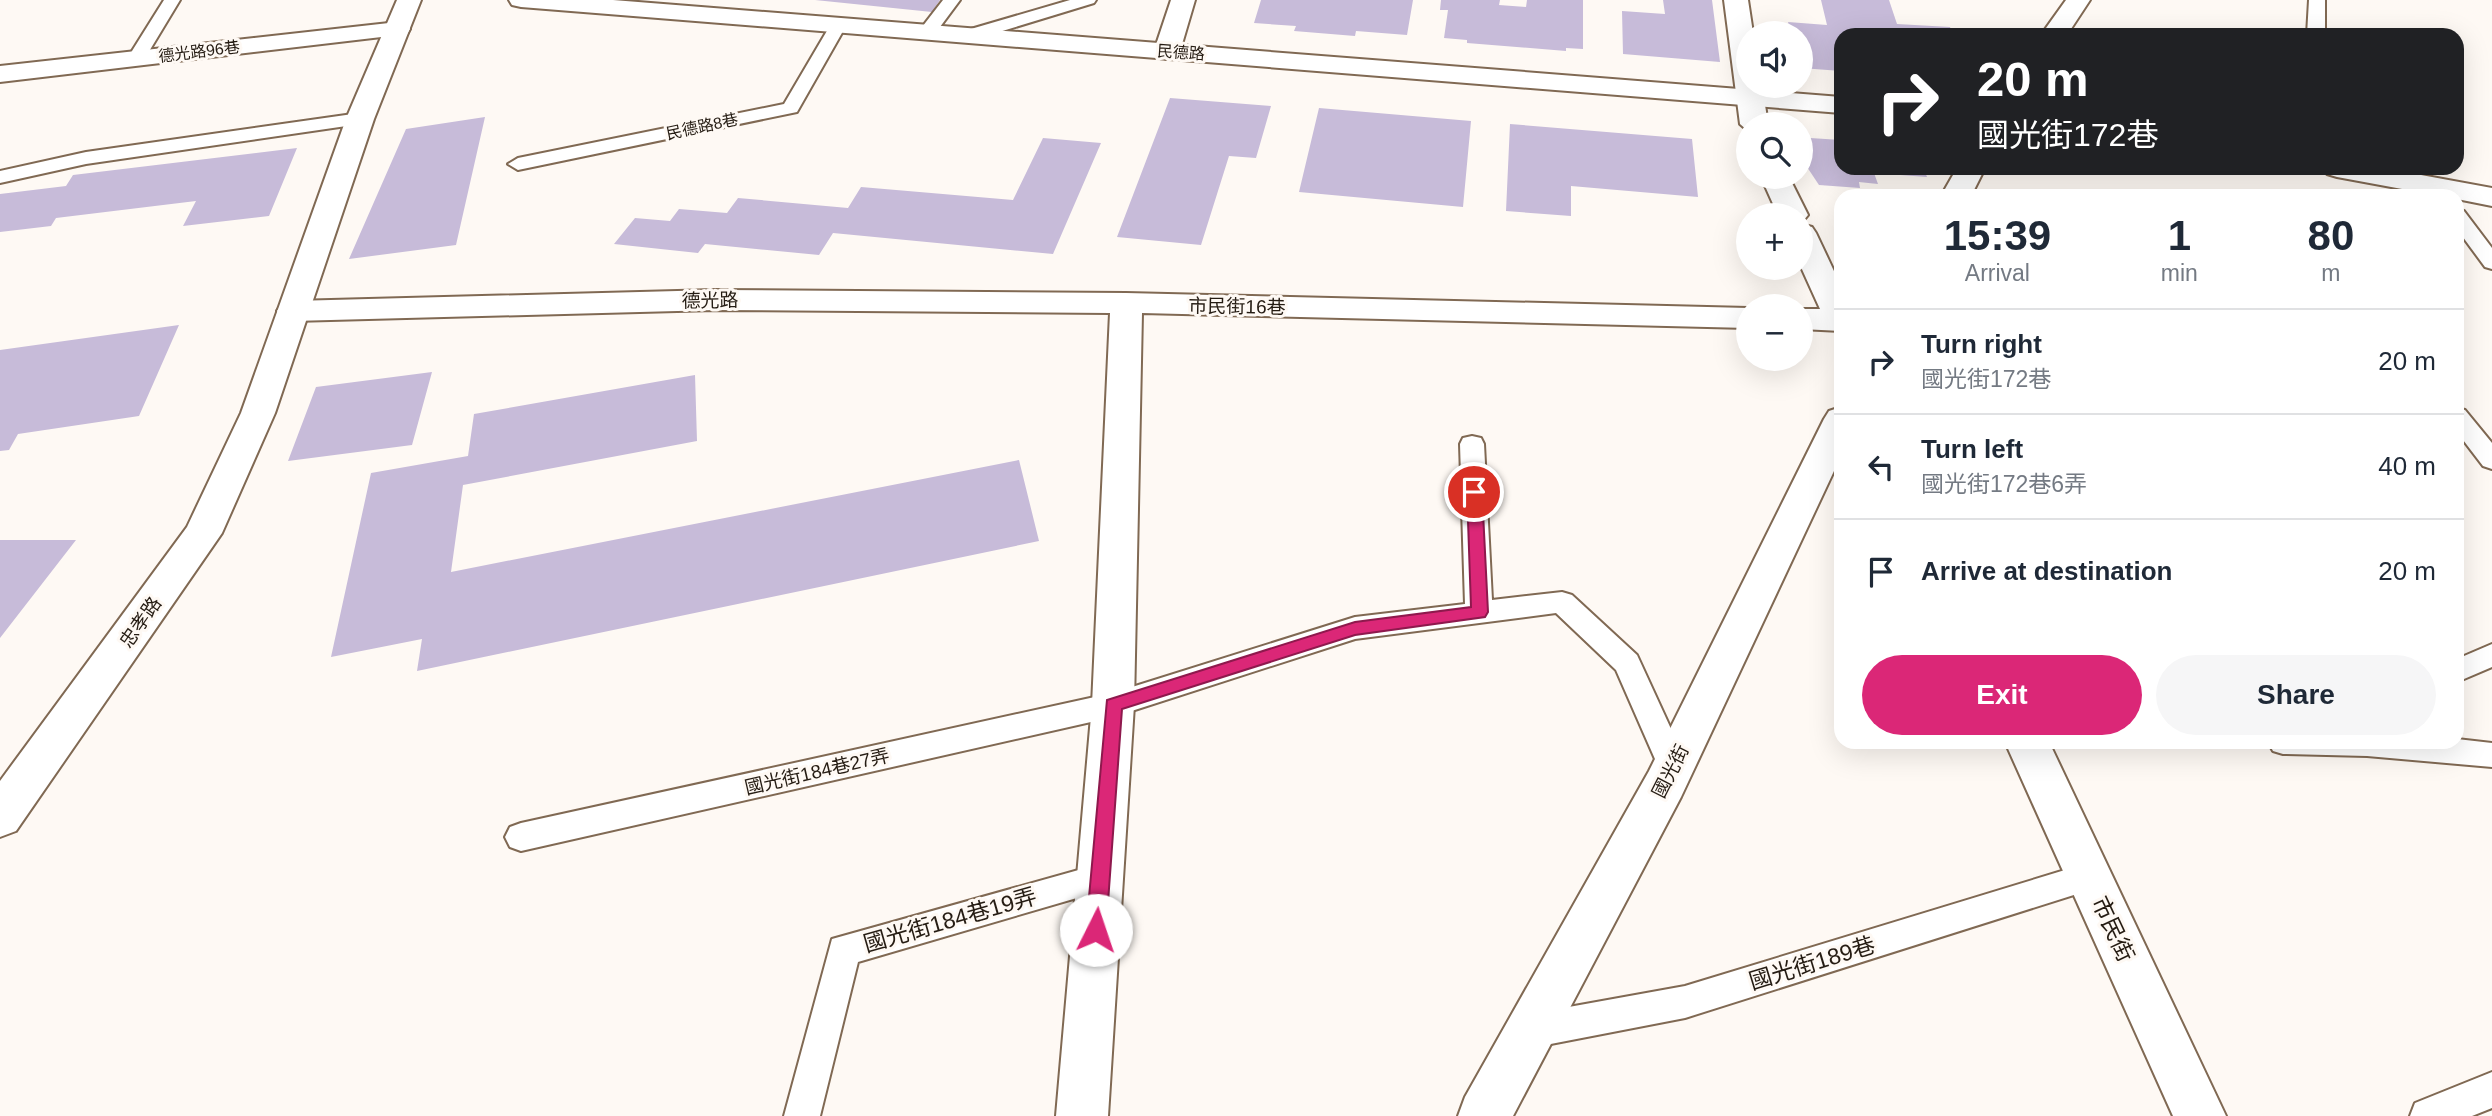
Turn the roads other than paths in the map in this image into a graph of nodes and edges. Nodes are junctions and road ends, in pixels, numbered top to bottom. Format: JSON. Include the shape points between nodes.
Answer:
{"nodes":[{"id":1,"x":172,"y":0,"type":"edge"},
{"id":2,"x":409,"y":0,"type":"edge"},
{"id":3,"x":522,"y":0,"type":"edge"},
{"id":4,"x":952,"y":0,"type":"edge"},
{"id":5,"x":1088,"y":0,"type":"edge"},
{"id":6,"x":1183,"y":0,"type":"edge"},
{"id":7,"x":1736,"y":0,"type":"edge"},
{"id":8,"x":2078,"y":0,"type":"edge"},
{"id":9,"x":2316,"y":0,"type":"edge"},
{"id":10,"x":1739,"y":21,"type":"edge"},
{"id":11,"x":839,"y":24,"type":"junction"},
{"id":12,"x":2059,"y":28,"type":"edge"},
{"id":13,"x":2316,"y":28,"type":"edge"},
{"id":14,"x":398,"y":29,"type":"junction"},
{"id":15,"x":928,"y":31,"type":"junction"},
{"id":16,"x":970,"y":34,"type":"junction"},
{"id":17,"x":1167,"y":51,"type":"junction"},
{"id":18,"x":136,"y":59,"type":"junction"},
{"id":19,"x":0,"y":74,"type":"edge"},
{"id":20,"x":1736,"y":97,"type":"edge"},
{"id":21,"x":1749,"y":98,"type":"joint"},
{"id":22,"x":1834,"y":104,"type":"edge"},
{"id":23,"x":1752,"y":112,"type":"edge"},
{"id":24,"x":360,"y":120,"type":"junction"},
{"id":25,"x":518,"y":164,"type":"dead end"},
{"id":26,"x":2367,"y":175,"type":"edge"},
{"id":27,"x":0,"y":177,"type":"edge"},
{"id":28,"x":2427,"y":189,"type":"edge"},
{"id":29,"x":2464,"y":194,"type":"edge"},
{"id":30,"x":2492,"y":197,"type":"edge"},
{"id":31,"x":2464,"y":225,"type":"edge"},
{"id":32,"x":1813,"y":259,"type":"edge"},
{"id":33,"x":2492,"y":263,"type":"edge"},
{"id":34,"x":1126,"y":303,"type":"junction"},
{"id":35,"x":1834,"y":305,"type":"edge"},
{"id":36,"x":293,"y":311,"type":"junction"},
{"id":37,"x":1736,"y":318,"type":"edge"},
{"id":38,"x":1813,"y":319,"type":"edge"},
{"id":39,"x":1834,"y":320,"type":"edge"},
{"id":40,"x":2464,"y":425,"type":"edge"},
{"id":41,"x":1834,"y":434,"type":"edge"},
{"id":42,"x":1472,"y":444,"type":"dead end"},
{"id":43,"x":2492,"y":460,"type":"edge"},
{"id":44,"x":1479,"y":612,"type":"junction"},
{"id":45,"x":2492,"y":655,"type":"edge"},
{"id":46,"x":2464,"y":668,"type":"edge"},
{"id":47,"x":1113,"y":705,"type":"junction"},
{"id":48,"x":2030,"y":749,"type":"edge"},
{"id":49,"x":2423,"y":749,"type":"edge"},
{"id":50,"x":2492,"y":755,"type":"edge"},
{"id":51,"x":1674,"y":765,"type":"junction"},
{"id":52,"x":0,"y":817,"type":"edge"},
{"id":53,"x":521,"y":837,"type":"dead end"},
{"id":54,"x":2088,"y":877,"type":"junction"},
{"id":55,"x":1100,"y":878,"type":"junction"},
{"id":56,"x":1530,"y":1031,"type":"junction"},
{"id":57,"x":2492,"y":1090,"type":"edge"},
{"id":58,"x":802,"y":1116,"type":"edge"},
{"id":59,"x":1082,"y":1116,"type":"edge"},
{"id":60,"x":1484,"y":1116,"type":"edge"},
{"id":61,"x":2200,"y":1116,"type":"edge"},
{"id":62,"x":2428,"y":1116,"type":"edge"}],
"edges":[{"from":1,"to":18,"type":"lane"},
{"from":2,"to":14,"type":"street"},
{"from":3,"to":11,"type":"street","name":"民德路"},
{"from":4,"to":15,"type":"lane"},
{"from":5,"to":16,"type":"lane"},
{"from":6,"to":17,"type":"street"},
{"from":7,"to":10,"type":"street"},
{"from":8,"to":12,"type":"street"},
{"from":9,"to":13,"type":"lane"},
{"from":11,"to":15,"type":"street","name":"民德路"},
{"from":11,"to":25,"type":"lane","name":"民德路8巷","via":[[791,108]]},
{"from":14,"to":18,"type":"street","name":"德光路96巷"},
{"from":14,"to":24,"type":"street"},
{"from":15,"to":16,"type":"street","name":"民德路"},
{"from":16,"to":17,"type":"street","name":"民德路"},
{"from":17,"to":20,"type":"street","name":"民德路"},
{"from":18,"to":19,"type":"street","name":"德光路96巷"},
{"from":21,"to":22,"type":"street","name":"民德路"},
{"from":21,"to":23,"type":"street"},
{"from":24,"to":27,"type":"lane","via":[[86,158]]},
{"from":24,"to":36,"type":"street"},
{"from":26,"to":28,"type":"street"},
{"from":29,"to":30,"type":"street"},
{"from":31,"to":33,"type":"lane"},
{"from":32,"to":35,"type":"street"},
{"from":34,"to":36,"type":"street","name":"德光路","via":[[715,300]]},
{"from":34,"to":37,"type":"street","name":"市民街16巷"},
{"from":34,"to":47,"type":"street"},
{"from":36,"to":52,"type":"street","name":"忠孝路","via":[[258,414],[203,533]]},
{"from":38,"to":39,"type":"street"},
{"from":40,"to":43,"type":"lane"},
{"from":41,"to":51,"type":"street","name":"國光街"},
{"from":42,"to":44,"type":"lane"},
{"from":44,"to":47,"type":"lane","via":[[1355,628]]},
{"from":44,"to":51,"type":"lane","via":[[1562,602],[1627,663]]},
{"from":45,"to":46,"type":"lane"},
{"from":47,"to":53,"type":"lane","name":"國光街184巷27弄"},
{"from":47,"to":55,"type":"street"},
{"from":48,"to":54,"type":"street","name":"市民街"},
{"from":49,"to":50,"type":"lane"},
{"from":51,"to":56,"type":"street","name":"國光街"},
{"from":54,"to":56,"type":"lane","name":"國光街189巷","via":[[1685,1002]]},
{"from":54,"to":61,"type":"street","name":"市民街"},
{"from":55,"to":58,"type":"lane","name":"國光街184巷19弄","via":[[844,950]]},
{"from":55,"to":59,"type":"street"},
{"from":56,"to":60,"type":"street","name":"國光街"},
{"from":57,"to":62,"type":"lane"}]}
